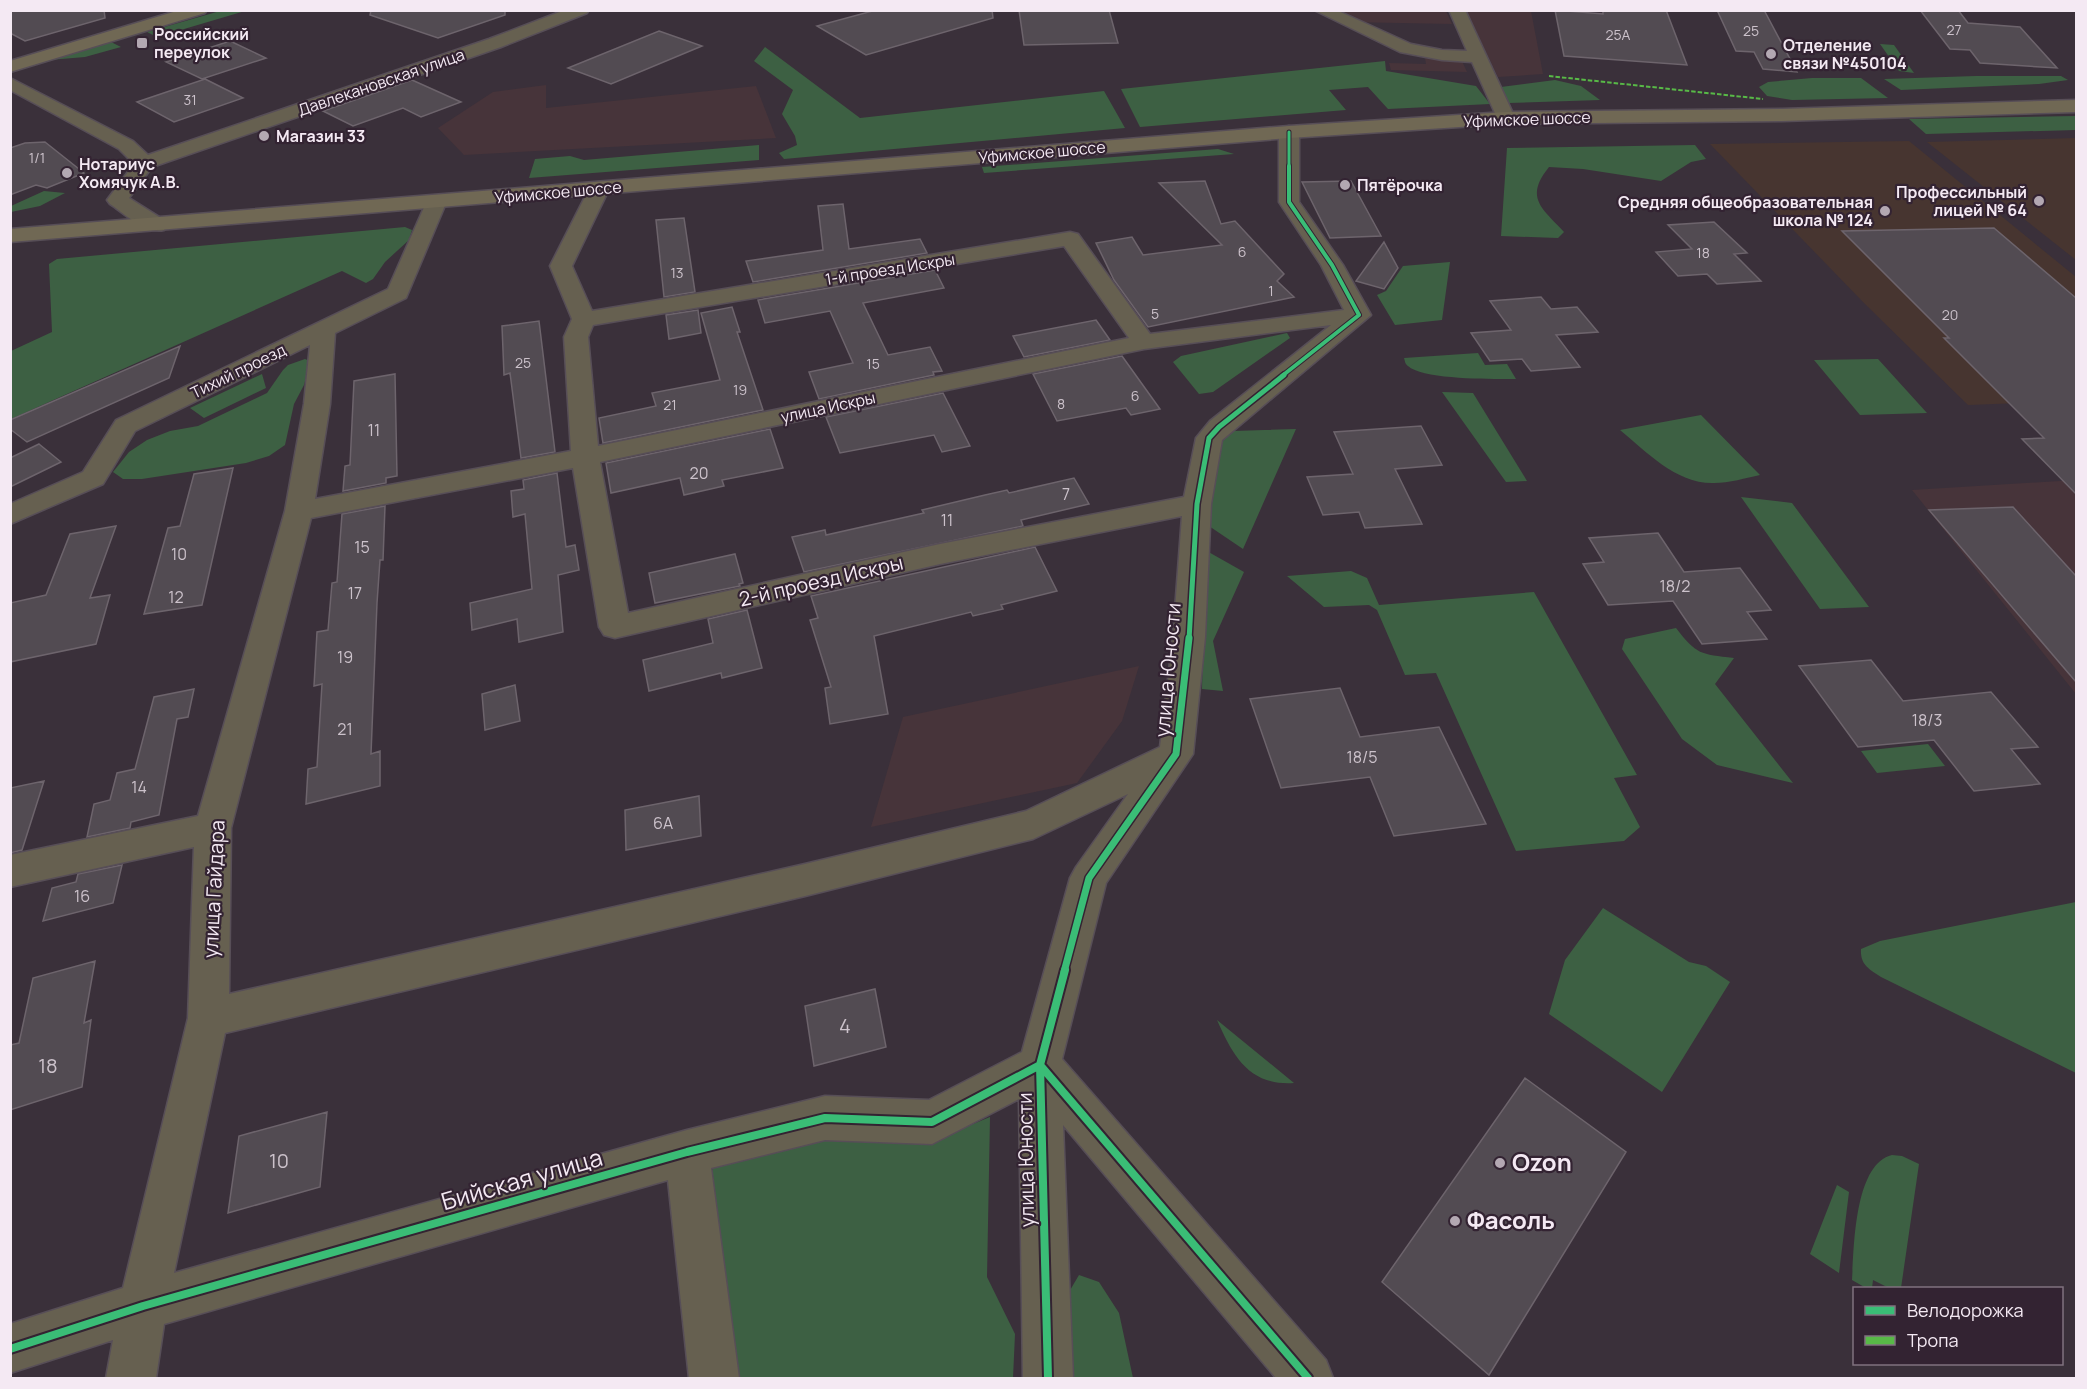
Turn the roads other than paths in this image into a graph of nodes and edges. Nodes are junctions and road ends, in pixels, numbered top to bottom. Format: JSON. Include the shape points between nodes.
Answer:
{"nodes":[{"id":1,"x":200,"y":10,"type":"edge"},
{"id":2,"x":581,"y":10,"type":"edge"},
{"id":3,"x":1322,"y":10,"type":"edge"},
{"id":4,"x":1457,"y":10,"type":"edge"},
{"id":5,"x":1479,"y":57,"type":"junction"},
{"id":6,"x":10,"y":67,"type":"edge"},
{"id":7,"x":10,"y":83,"type":"edge"},
{"id":8,"x":2076,"y":106,"type":"edge"},
{"id":9,"x":1506,"y":117,"type":"junction"},
{"id":10,"x":1289,"y":132,"type":"junction"},
{"id":11,"x":145,"y":163,"type":"junction"},
{"id":12,"x":600,"y":188,"type":"junction"},
{"id":13,"x":436,"y":203,"type":"junction"},
{"id":14,"x":156,"y":225,"type":"junction"},
{"id":15,"x":10,"y":236,"type":"edge"},
{"id":16,"x":1359,"y":315,"type":"junction"},
{"id":17,"x":584,"y":319,"type":"junction"},
{"id":18,"x":323,"y":330,"type":"junction"},
{"id":19,"x":1144,"y":342,"type":"junction"},
{"id":20,"x":585,"y":457,"type":"junction"},
{"id":21,"x":1197,"y":504,"type":"junction"},
{"id":22,"x":299,"y":511,"type":"junction"},
{"id":23,"x":10,"y":515,"type":"edge"},
{"id":24,"x":1176,"y":754,"type":"junction"},
{"id":25,"x":213,"y":828,"type":"junction"},
{"id":26,"x":10,"y":871,"type":"edge"},
{"id":27,"x":208,"y":1018,"type":"junction"},
{"id":28,"x":1040,"y":1065,"type":"junction"},
{"id":29,"x":687,"y":1152,"type":"junction"},
{"id":30,"x":143,"y":1306,"type":"junction"},
{"id":31,"x":10,"y":1349,"type":"edge"},
{"id":32,"x":131,"y":1378,"type":"edge"},
{"id":33,"x":714,"y":1378,"type":"edge"},
{"id":34,"x":1048,"y":1378,"type":"edge"},
{"id":35,"x":1308,"y":1378,"type":"edge"}],
"edges":[{"from":1,"to":6,"type":"main road"},
{"from":2,"to":11,"type":"street","name":"Давлекановская улица"},
{"from":3,"to":5,"type":"street","via":[[1406,48]]},
{"from":4,"to":5,"type":"street"},
{"from":5,"to":9,"type":"street"},
{"from":7,"to":11,"type":"street","via":[[126,144]]},
{"from":8,"to":9,"type":"main road","name":"Уфимское шоссе"},
{"from":9,"to":10,"type":"main road","name":"Уфимское шоссе"},
{"from":10,"to":12,"type":"main road","name":"Уфимское шоссе"},
{"from":10,"to":16,"type":"street","via":[[1289,202],[1332,265]]},
{"from":11,"to":14,"type":"street","via":[[117,200]]},
{"from":12,"to":13,"type":"main road","name":"Уфимское шоссе"},
{"from":12,"to":17,"type":"street","via":[[561,266]]},
{"from":13,"to":14,"type":"main road","name":"Уфимское шоссе"},
{"from":13,"to":18,"type":"street","name":"Тихий проезд","via":[[398,293]]},
{"from":14,"to":15,"type":"main road","name":"Уфимское шоссе"},
{"from":16,"to":19,"type":"street","name":"улица Искры"},
{"from":16,"to":21,"type":"street","name":"улица Юности","via":[[1209,438]]},
{"from":17,"to":19,"type":"street","name":"1-й проезд Искры","via":[[1070,240]]},
{"from":17,"to":20,"type":"street","via":[[576,337]]},
{"from":18,"to":22,"type":"street","name":"улица Гайдара","via":[[317,404]]},
{"from":18,"to":23,"type":"street","name":"Тихий проезд","via":[[125,426],[93,478]]},
{"from":19,"to":20,"type":"street","name":"улица Искры"},
{"from":20,"to":21,"type":"street","name":"2-й проезд Искры","via":[[615,627],[940,554]]},
{"from":20,"to":22,"type":"street","name":"улица Искры"},
{"from":21,"to":24,"type":"street","name":"улица Юности","via":[[1188,648]]},
{"from":22,"to":25,"type":"street","name":"улица Гайдара"},
{"from":24,"to":27,"type":"street","via":[[1034,824]]},
{"from":24,"to":28,"type":"street","name":"улица Юности","via":[[1089,878]]},
{"from":25,"to":26,"type":"street"},
{"from":25,"to":27,"type":"street","name":"улица Гайдара"},
{"from":27,"to":30,"type":"street","name":"улица Гайдара"},
{"from":28,"to":29,"type":"street","name":"Бийская улица","via":[[932,1122],[825,1118]]},
{"from":28,"to":34,"type":"street","name":"улица Юности"},
{"from":28,"to":35,"type":"street"},
{"from":29,"to":30,"type":"street","name":"Бийская улица"},
{"from":29,"to":33,"type":"street"},
{"from":30,"to":31,"type":"street","name":"Бийская улица"},
{"from":30,"to":32,"type":"street","name":"улица Гайдара"}]}
